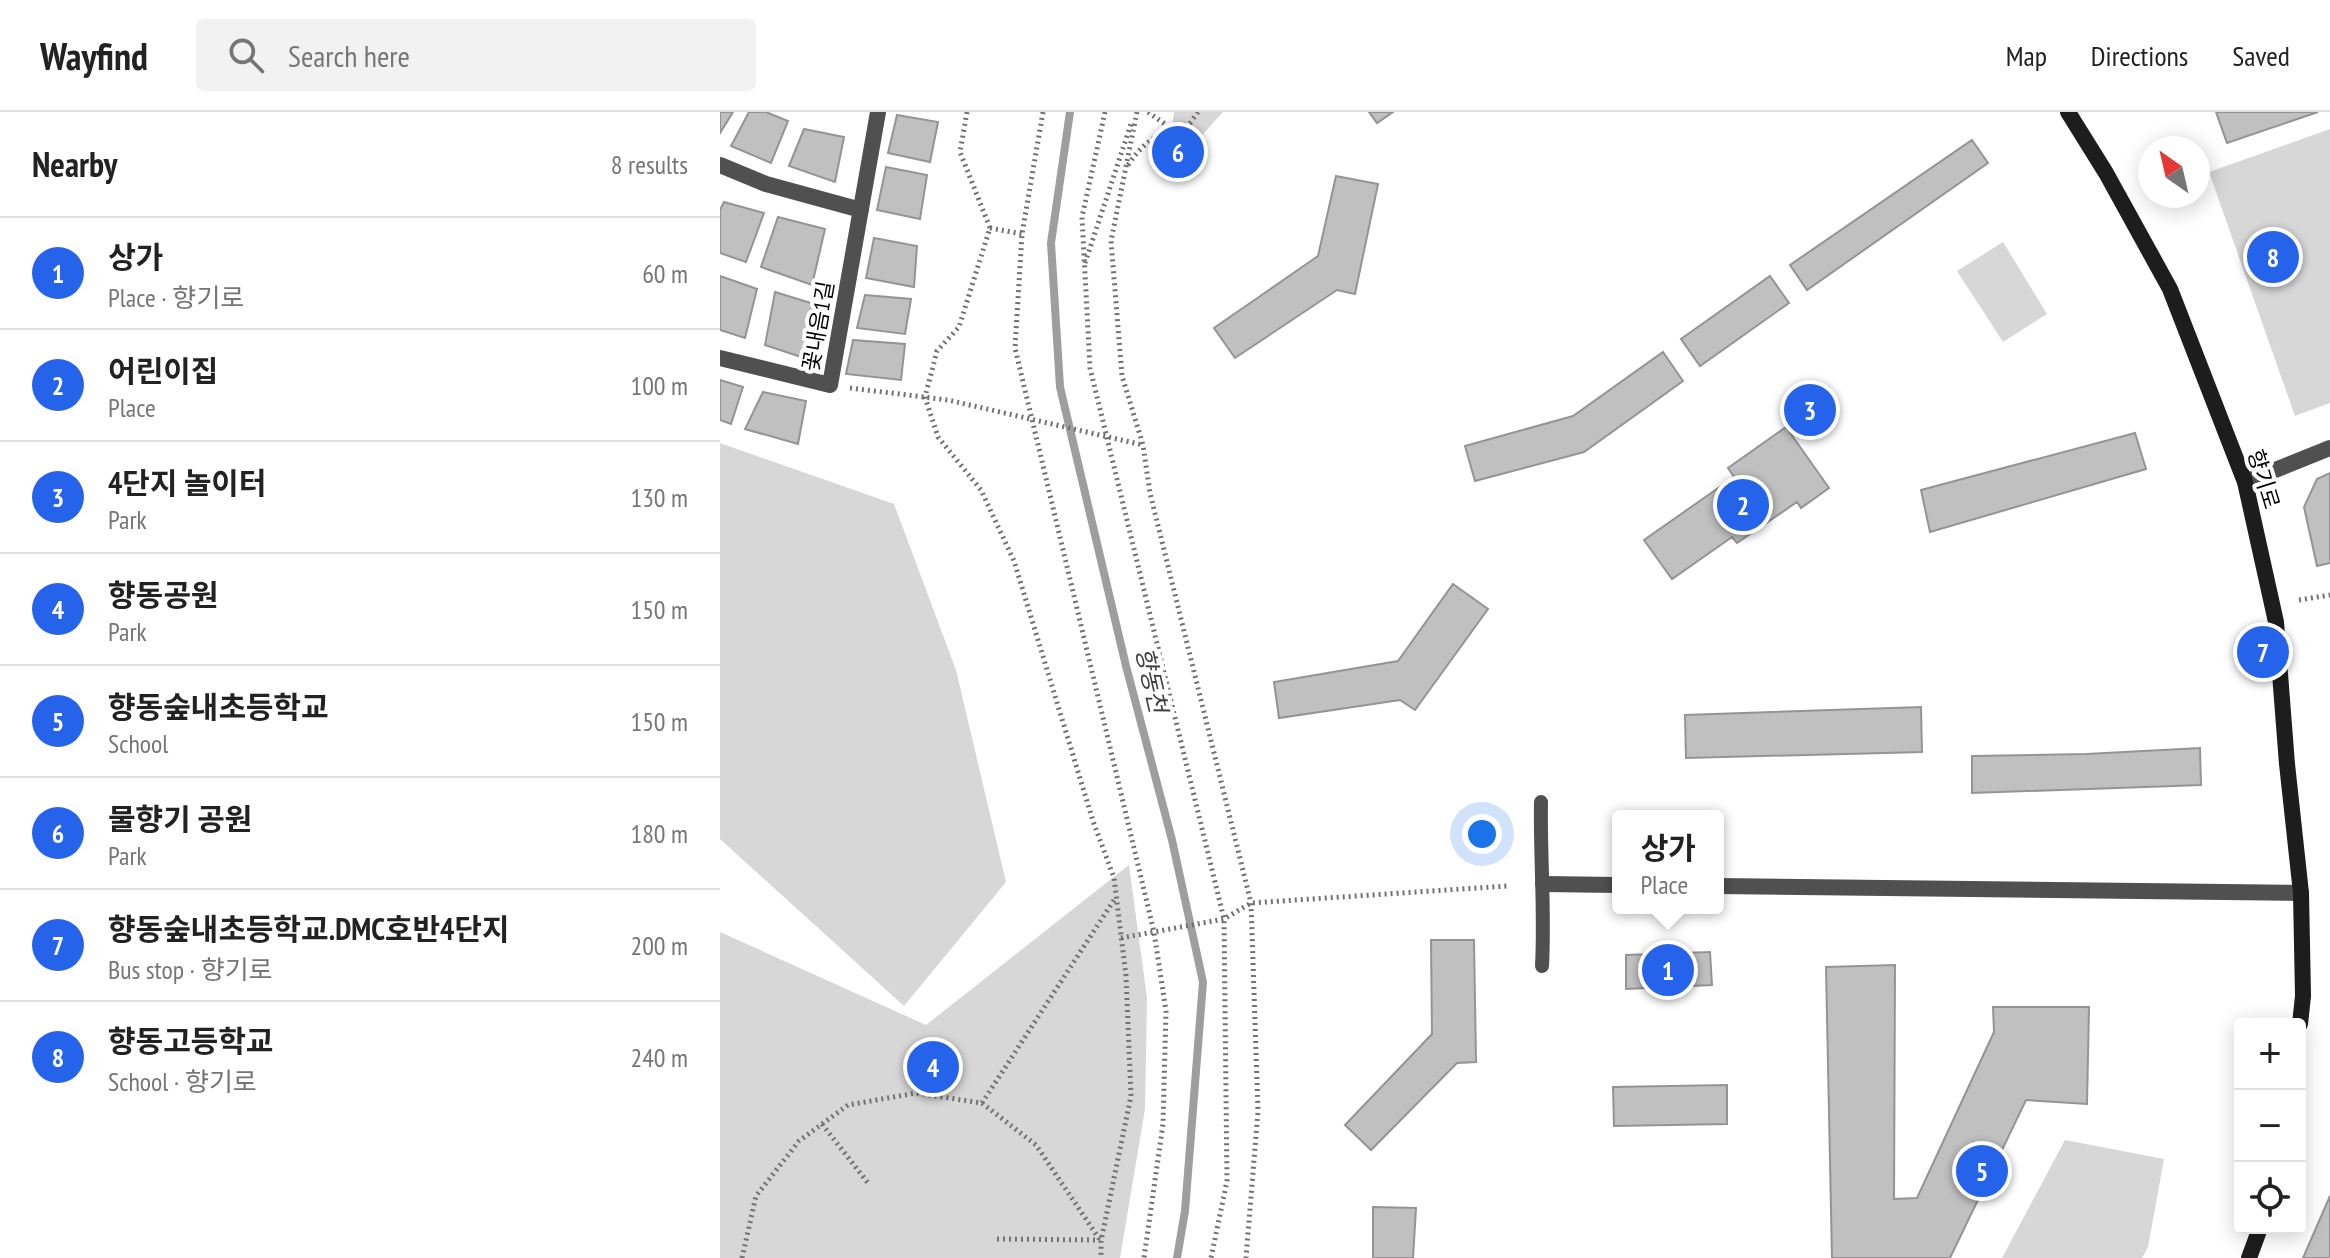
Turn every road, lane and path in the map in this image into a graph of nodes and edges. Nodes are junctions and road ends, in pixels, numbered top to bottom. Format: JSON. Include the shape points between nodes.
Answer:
{"nodes":[{"id":1,"x":878,"y":112,"type":"edge"},
{"id":2,"x":967,"y":112,"type":"edge"},
{"id":3,"x":1043,"y":112,"type":"edge"},
{"id":4,"x":1105,"y":112,"type":"edge"},
{"id":5,"x":1136,"y":112,"type":"edge"},
{"id":6,"x":1148,"y":112,"type":"edge"},
{"id":7,"x":1198,"y":112,"type":"edge"},
{"id":8,"x":2068,"y":112,"type":"edge"},
{"id":9,"x":1172,"y":129,"type":"junction"},
{"id":10,"x":720,"y":165,"type":"edge"},
{"id":11,"x":1125,"y":168,"type":"junction"},
{"id":12,"x":861,"y":210,"type":"junction"},
{"id":13,"x":990,"y":228,"type":"junction"},
{"id":14,"x":1022,"y":234,"type":"junction"},
{"id":15,"x":1083,"y":268,"type":"junction"},
{"id":16,"x":720,"y":358,"type":"edge"},
{"id":17,"x":830,"y":385,"type":"junction"},
{"id":18,"x":925,"y":397,"type":"junction"},
{"id":19,"x":1143,"y":445,"type":"junction"},
{"id":20,"x":2330,"y":448,"type":"edge"},
{"id":21,"x":2245,"y":482,"type":"junction"},
{"id":22,"x":2330,"y":595,"type":"edge"},
{"id":23,"x":2299,"y":600,"type":"dead end"},
{"id":24,"x":1541,"y":802,"type":"dead end"},
{"id":25,"x":1543,"y":884,"type":"junction"},
{"id":26,"x":1612,"y":885,"type":"edge"},
{"id":27,"x":1507,"y":886,"type":"dead end"},
{"id":28,"x":1724,"y":886,"type":"edge"},
{"id":29,"x":2301,"y":893,"type":"junction"},
{"id":30,"x":1116,"y":897,"type":"junction"},
{"id":31,"x":1251,"y":903,"type":"junction"},
{"id":32,"x":1224,"y":919,"type":"junction"},
{"id":33,"x":1154,"y":932,"type":"junction"},
{"id":34,"x":1121,"y":938,"type":"junction"},
{"id":35,"x":1542,"y":966,"type":"dead end"},
{"id":36,"x":2301,"y":1018,"type":"edge"},
{"id":37,"x":982,"y":1103,"type":"junction"},
{"id":38,"x":822,"y":1124,"type":"junction"},
{"id":39,"x":868,"y":1183,"type":"dead end"},
{"id":40,"x":2258,"y":1234,"type":"edge"},
{"id":41,"x":997,"y":1239,"type":"dead end"},
{"id":42,"x":1101,"y":1241,"type":"junction"},
{"id":43,"x":742,"y":1258,"type":"edge"},
{"id":44,"x":1101,"y":1258,"type":"edge"},
{"id":45,"x":1144,"y":1258,"type":"edge"},
{"id":46,"x":1211,"y":1258,"type":"edge"},
{"id":47,"x":1246,"y":1258,"type":"edge"},
{"id":48,"x":2249,"y":1258,"type":"edge"}],
"edges":[{"from":1,"to":12,"type":"street","name":"꽃내음1길"},
{"from":2,"to":13,"type":"path","via":[[960,152]]},
{"from":3,"to":14,"type":"path"},
{"from":4,"to":15,"type":"path","via":[[1082,217]]},
{"from":5,"to":11,"type":"path"},
{"from":5,"to":15,"type":"path"},
{"from":6,"to":9,"type":"path"},
{"from":7,"to":9,"type":"path","via":[[1190,123]]},
{"from":8,"to":21,"type":"main road","name":"향기로","via":[[2170,289]]},
{"from":9,"to":11,"type":"path","via":[[1140,147]]},
{"from":10,"to":12,"type":"street","via":[[766,184]]},
{"from":11,"to":19,"type":"path","via":[[1111,241],[1122,376]]},
{"from":12,"to":17,"type":"street","name":"꽃내음1길"},
{"from":13,"to":14,"type":"path"},
{"from":13,"to":18,"type":"path","via":[[959,327],[937,351]]},
{"from":14,"to":33,"type":"path","via":[[1015,348]]},
{"from":15,"to":32,"type":"path","via":[[1090,368]]},
{"from":16,"to":17,"type":"street","name":"꽃내음1길"},
{"from":17,"to":18,"type":"path"},
{"from":18,"to":19,"type":"path"},
{"from":18,"to":30,"type":"path","via":[[938,437],[981,490],[1014,561]]},
{"from":19,"to":31,"type":"path","via":[[1150,493]]},
{"from":20,"to":21,"type":"street"},
{"from":21,"to":29,"type":"main road","name":"향기로","via":[[2276,622]]},
{"from":22,"to":23,"type":"path"},
{"from":24,"to":25,"type":"lane"},
{"from":25,"to":26,"type":"street"},
{"from":25,"to":35,"type":"lane"},
{"from":27,"to":31,"type":"path"},
{"from":28,"to":29,"type":"street"},
{"from":29,"to":36,"type":"main road","name":"향기로"},
{"from":30,"to":34,"type":"path"},
{"from":30,"to":37,"type":"path"},
{"from":31,"to":32,"type":"path"},
{"from":31,"to":47,"type":"path","via":[[1258,1111]]},
{"from":32,"to":33,"type":"path"},
{"from":32,"to":46,"type":"path","via":[[1227,1181]]},
{"from":33,"to":34,"type":"path"},
{"from":33,"to":45,"type":"path","via":[[1166,1011],[1163,1124]]},
{"from":34,"to":42,"type":"path","via":[[1131,1096]]},
{"from":37,"to":38,"type":"path","via":[[916,1093],[848,1105]]},
{"from":37,"to":42,"type":"path","via":[[1036,1145]]},
{"from":38,"to":39,"type":"path"},
{"from":38,"to":43,"type":"path","via":[[799,1141],[756,1196]]},
{"from":40,"to":48,"type":"main road"},
{"from":41,"to":42,"type":"path"},
{"from":42,"to":44,"type":"path"}]}
